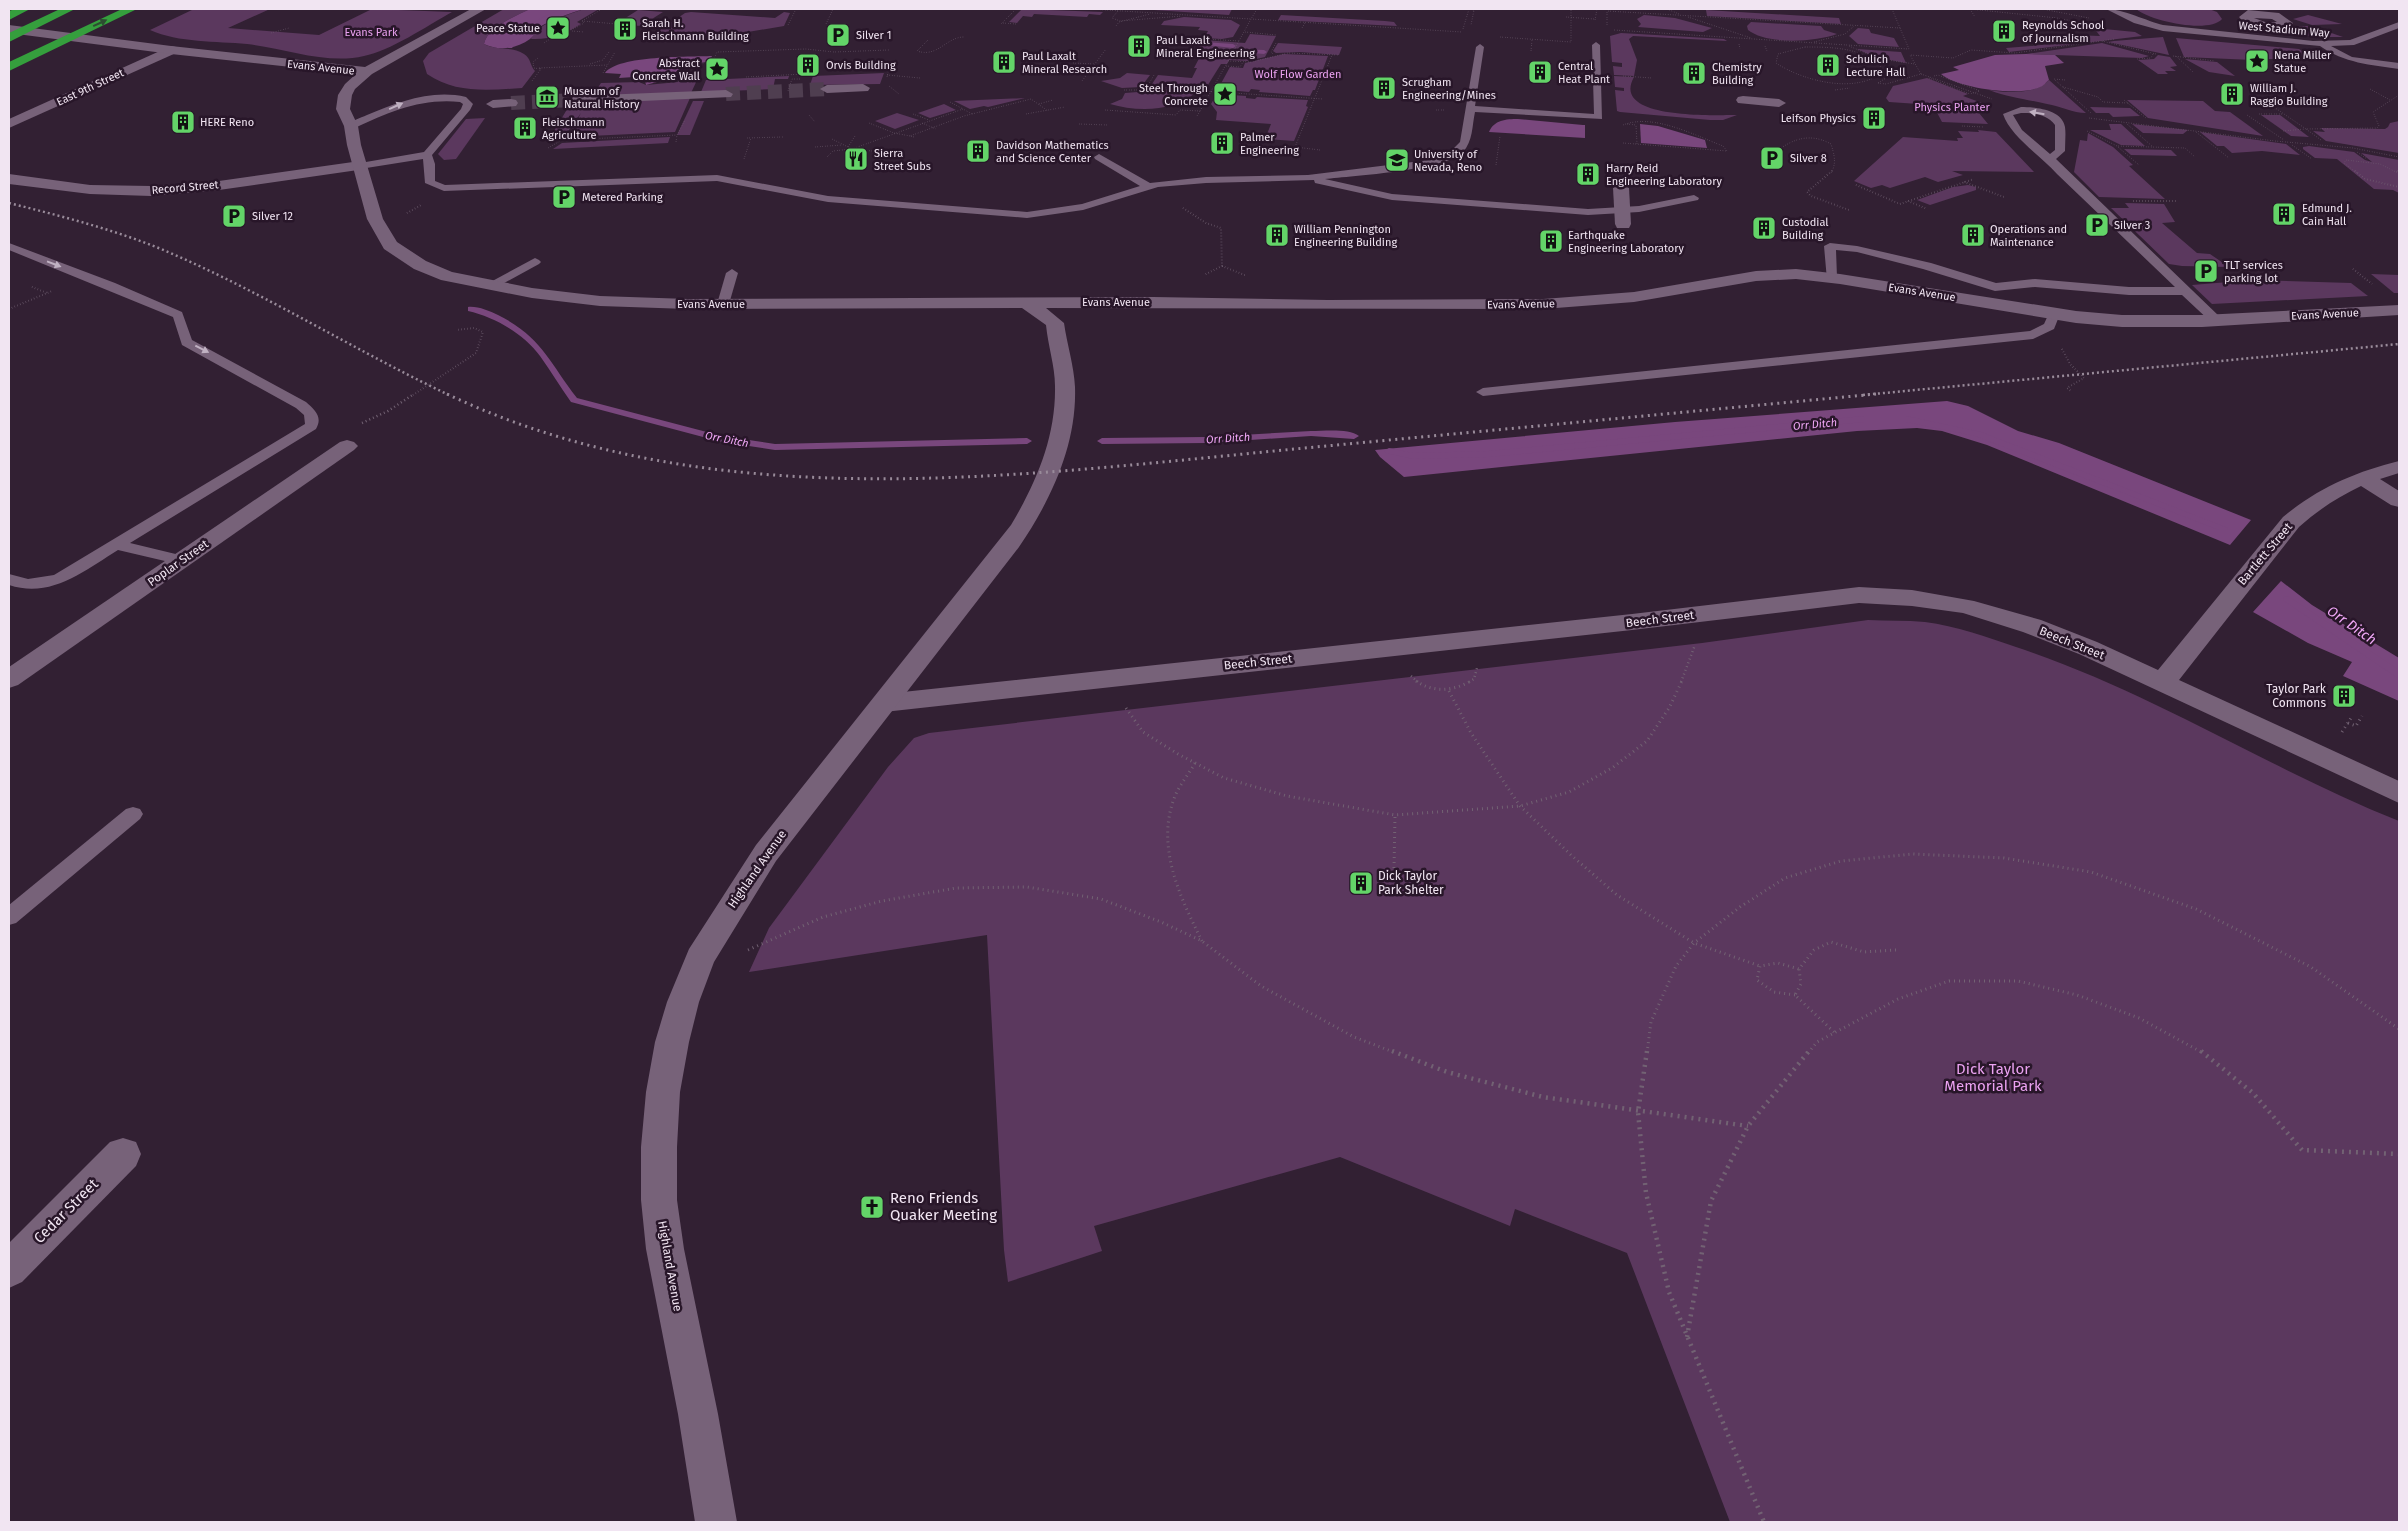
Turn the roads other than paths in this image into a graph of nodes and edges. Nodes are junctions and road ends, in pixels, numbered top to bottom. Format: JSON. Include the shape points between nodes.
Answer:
{"nodes":[{"id":1,"x":24,"y":9,"type":"edge"},
{"id":2,"x":69,"y":9,"type":"edge"},
{"id":3,"x":131,"y":9,"type":"edge"},
{"id":4,"x":480,"y":9,"type":"edge"},
{"id":5,"x":2110,"y":9,"type":"edge"},
{"id":6,"x":9,"y":16,"type":"edge"},
{"id":7,"x":2399,"y":25,"type":"edge"},
{"id":8,"x":2163,"y":28,"type":"joint"},
{"id":9,"x":9,"y":29,"type":"edge"},
{"id":10,"x":9,"y":38,"type":"edge"},
{"id":11,"x":2322,"y":44,"type":"junction"},
{"id":12,"x":1596,"y":45,"type":"dead end"},
{"id":13,"x":1480,"y":47,"type":"dead end"},
{"id":14,"x":171,"y":50,"type":"junction"},
{"id":15,"x":9,"y":66,"type":"edge"},
{"id":16,"x":2399,"y":66,"type":"edge"},
{"id":17,"x":367,"y":71,"type":"junction"},
{"id":18,"x":863,"y":88,"type":"dead end"},
{"id":19,"x":827,"y":89,"type":"tunnel mouth"},
{"id":20,"x":726,"y":94,"type":"tunnel mouth"},
{"id":21,"x":575,"y":100,"type":"tunnel mouth"},
{"id":22,"x":1743,"y":100,"type":"dead end"},
{"id":23,"x":1780,"y":102,"type":"dead end"},
{"id":24,"x":511,"y":103,"type":"tunnel mouth"},
{"id":25,"x":493,"y":104,"type":"dead end"},
{"id":26,"x":1470,"y":109,"type":"junction"},
{"id":27,"x":9,"y":124,"type":"edge"},
{"id":28,"x":351,"y":126,"type":"junction"},
{"id":29,"x":427,"y":155,"type":"junction"},
{"id":30,"x":1099,"y":157,"type":"dead end"},
{"id":31,"x":2050,"y":159,"type":"junction"},
{"id":32,"x":360,"y":166,"type":"junction"},
{"id":33,"x":1308,"y":178,"type":"junction"},
{"id":34,"x":9,"y":179,"type":"edge"},
{"id":35,"x":1148,"y":186,"type":"junction"},
{"id":36,"x":1621,"y":188,"type":"dead end"},
{"id":37,"x":1694,"y":198,"type":"dead end"},
{"id":38,"x":1623,"y":224,"type":"dead end"},
{"id":39,"x":9,"y":246,"type":"edge"},
{"id":40,"x":535,"y":262,"type":"dead end"},
{"id":41,"x":732,"y":273,"type":"dead end"},
{"id":42,"x":1831,"y":277,"type":"junction"},
{"id":43,"x":491,"y":286,"type":"junction"},
{"id":44,"x":2184,"y":291,"type":"junction"},
{"id":45,"x":1027,"y":303,"type":"junction"},
{"id":46,"x":723,"y":304,"type":"junction"},
{"id":47,"x":2399,"y":310,"type":"edge"},
{"id":48,"x":2052,"y":320,"type":"junction"},
{"id":49,"x":2216,"y":320,"type":"junction"},
{"id":50,"x":1483,"y":392,"type":"dead end"},
{"id":51,"x":311,"y":426,"type":"joint"},
{"id":52,"x":351,"y":436,"type":"road end"},
{"id":53,"x":2399,"y":466,"type":"edge"},
{"id":54,"x":2363,"y":478,"type":"junction"},
{"id":55,"x":2399,"y":500,"type":"edge"},
{"id":56,"x":116,"y":545,"type":"junction"},
{"id":57,"x":182,"y":560,"type":"junction"},
{"id":58,"x":9,"y":579,"type":"edge"},
{"id":59,"x":9,"y":679,"type":"edge"},
{"id":60,"x":2162,"y":683,"type":"junction"},
{"id":61,"x":884,"y":703,"type":"junction"},
{"id":62,"x":2399,"y":793,"type":"edge"},
{"id":63,"x":133,"y":814,"type":"dead end"},
{"id":64,"x":9,"y":917,"type":"edge"},
{"id":65,"x":123,"y":1154,"type":"dead end"},
{"id":66,"x":9,"y":1269,"type":"edge"},
{"id":67,"x":716,"y":1522,"type":"edge"}],
"edges":[{"from":1,"to":6,"type":"highway"},
{"from":2,"to":10,"type":"highway"},
{"from":15,"to":3,"type":"highway","one_way":true},
{"from":4,"to":17,"type":"street"},
{"from":5,"to":8,"type":"lane"},
{"from":7,"to":11,"type":"lane","name":"West Stadium Way","via":[[2351,43]]},
{"from":8,"to":11,"type":"lane","name":"West Stadium Way"},
{"from":9,"to":14,"type":"street","name":"Evans Avenue"},
{"from":11,"to":16,"type":"lane","via":[[2350,59]]},
{"from":12,"to":26,"type":"lane","via":[[1599,117]]},
{"from":13,"to":26,"type":"lane"},
{"from":14,"to":17,"type":"street","name":"Evans Avenue"},
{"from":14,"to":27,"type":"street","name":"East 9th Street"},
{"from":17,"to":28,"type":"street","name":"Evans Avenue","via":[[350,87],[343,102],[342,109]]},
{"from":18,"to":19,"type":"street"},
{"from":20,"to":21,"type":"street"},
{"from":22,"to":23,"type":"street"},
{"from":24,"to":25,"type":"street"},
{"from":26,"to":33,"type":"lane","via":[[1465,142],[1451,157],[1430,163]]},
{"from":28,"to":29,"type":"lane","one_way":true,"via":[[405,102],[430,97],[463,98],[468,104],[465,110]]},
{"from":28,"to":32,"type":"street","name":"Evans Avenue"},
{"from":29,"to":32,"type":"lane"},
{"from":29,"to":35,"type":"lane","via":[[430,183],[444,188],[717,178],[828,200],[1014,215],[1046,214],[1084,207]]},
{"from":30,"to":35,"type":"lane"},
{"from":31,"to":31,"type":"lane","one_way":true,"via":[[2060,150],[2058,121],[2037,112],[2008,114],[2012,123]]},
{"from":31,"to":44,"type":"lane"},
{"from":32,"to":34,"type":"street","name":"Record Street","via":[[171,190],[57,187]]},
{"from":32,"to":43,"type":"street","name":"Evans Avenue","via":[[375,219],[390,245],[433,271]]},
{"from":33,"to":35,"type":"lane","via":[[1206,180]]},
{"from":33,"to":37,"type":"lane","via":[[1392,197],[1588,212],[1639,209]]},
{"from":36,"to":38,"type":"street"},
{"from":39,"to":51,"type":"lane","one_way":true,"via":[[178,315],[187,342],[301,404],[312,415]]},
{"from":40,"to":43,"type":"lane"},
{"from":41,"to":46,"type":"lane"},
{"from":42,"to":44,"type":"lane","via":[[1830,246],[1857,249],[1927,266],[1995,288],[2035,283],[2128,291]]},
{"from":42,"to":45,"type":"street","name":"Evans Avenue","via":[[1762,275],[1642,296],[1543,304]]},
{"from":42,"to":48,"type":"street","name":"Evans Avenue"},
{"from":43,"to":46,"type":"street","name":"Evans Avenue","via":[[600,301]]},
{"from":44,"to":49,"type":"lane"},
{"from":45,"to":46,"type":"street","name":"Evans Avenue"},
{"from":45,"to":61,"type":"street","name":"Highland Avenue","via":[[1055,322],[1063,370],[1063,419],[1049,472],[1028,518],[1012,542]]},
{"from":47,"to":49,"type":"street","name":"Evans Avenue"},
{"from":48,"to":49,"type":"street","name":"Evans Avenue"},
{"from":48,"to":50,"type":"lane","via":[[2033,335],[2002,339]]},
{"from":51,"to":56,"type":"lane"},
{"from":52,"to":57,"type":"street","name":"Poplar Street"},
{"from":53,"to":54,"type":"street","name":"Bartlett Street"},
{"from":54,"to":55,"type":"street"},
{"from":54,"to":60,"type":"street","name":"Bartlett Street","via":[[2315,501],[2284,528]]},
{"from":56,"to":57,"type":"lane"},
{"from":56,"to":58,"type":"lane","via":[[60,579],[37,586]]},
{"from":57,"to":59,"type":"street","name":"Poplar Street"},
{"from":60,"to":61,"type":"street","name":"Beech Street","via":[[2032,626],[1965,606],[1860,595]]},
{"from":60,"to":62,"type":"street","name":"Beech Street"},
{"from":61,"to":67,"type":"street","name":"Highland Avenue","via":[[766,852],[726,912],[700,958],[672,1042],[663,1092],[659,1200],[664,1249],[698,1414]]},
{"from":63,"to":64,"type":"lane"},
{"from":65,"to":66,"type":"street","name":"Cedar Street"}]}
